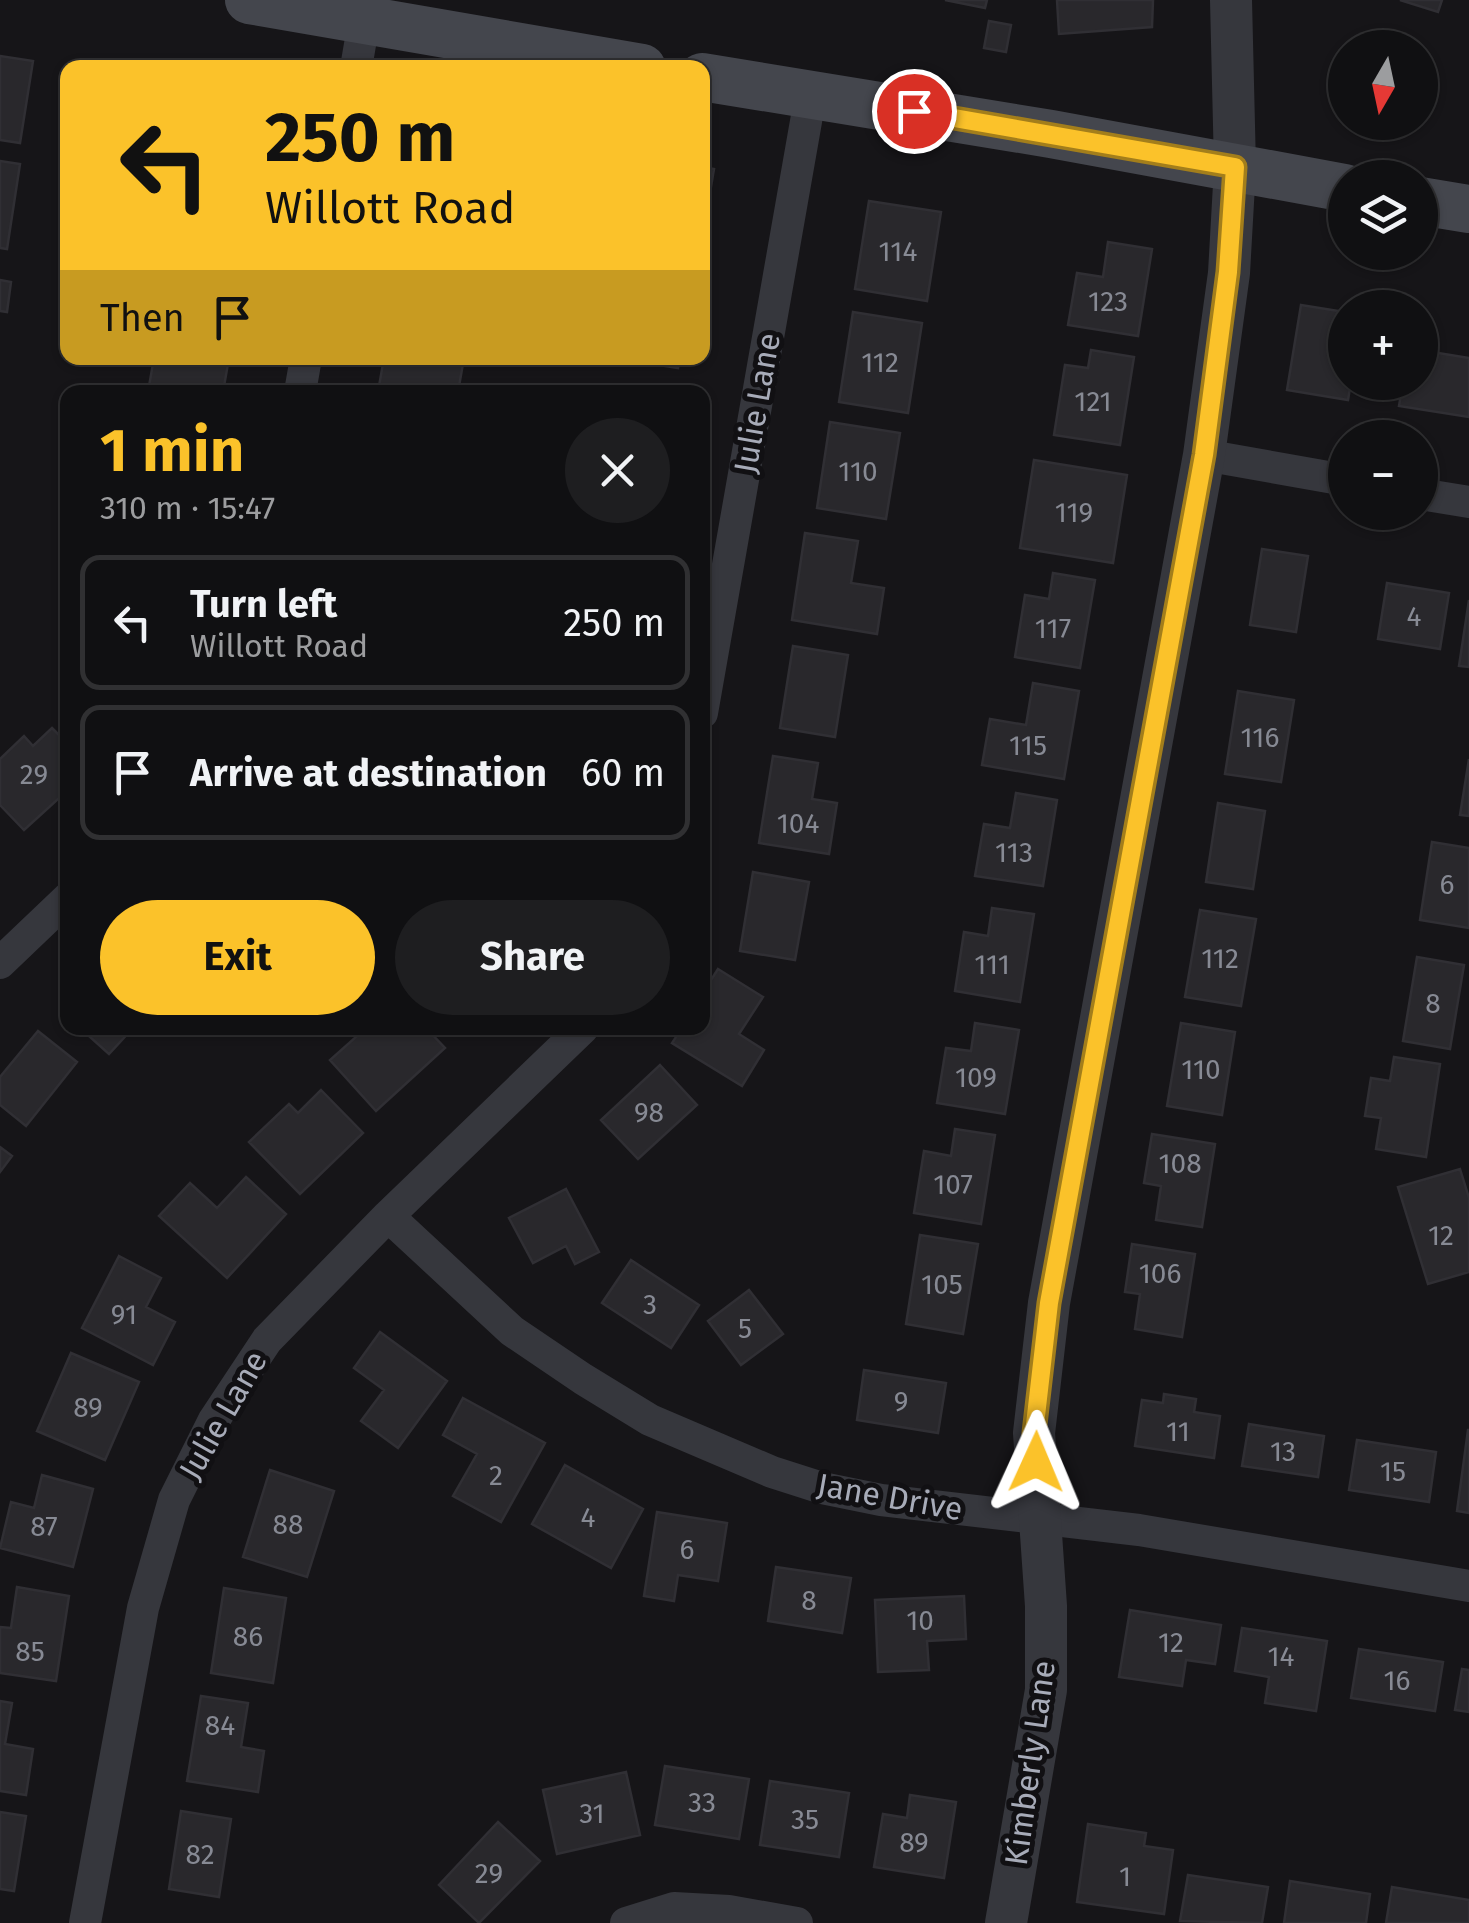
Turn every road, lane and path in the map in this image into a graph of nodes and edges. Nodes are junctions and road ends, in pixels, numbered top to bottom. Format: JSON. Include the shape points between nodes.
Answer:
{"nodes":[{"id":1,"x":249,"y":0,"type":"edge"},
{"id":2,"x":1231,"y":0,"type":"edge"},
{"id":3,"x":364,"y":21,"type":"junction"},
{"id":4,"x":357,"y":60,"type":"edge"},
{"id":5,"x":595,"y":60,"type":"edge"},
{"id":6,"x":710,"y":78,"type":"edge"},
{"id":7,"x":811,"y":93,"type":"junction"},
{"id":8,"x":1235,"y":167,"type":"junction"},
{"id":9,"x":1328,"y":185,"type":"edge"},
{"id":10,"x":1438,"y":204,"type":"edge"},
{"id":11,"x":1469,"y":209,"type":"edge"},
{"id":12,"x":1204,"y":455,"type":"junction"},
{"id":13,"x":1328,"y":477,"type":"edge"},
{"id":14,"x":1438,"y":497,"type":"edge"},
{"id":15,"x":1469,"y":502,"type":"edge"},
{"id":16,"x":710,"y":667,"type":"edge"},
{"id":17,"x":60,"y":906,"type":"edge"},
{"id":18,"x":0,"y":963,"type":"edge"},
{"id":19,"x":575,"y":1035,"type":"edge"},
{"id":20,"x":388,"y":1216,"type":"junction"},
{"id":21,"x":1040,"y":1520,"type":"junction"},
{"id":22,"x":1469,"y":1586,"type":"edge"},
{"id":23,"x":85,"y":1923,"type":"edge"},
{"id":24,"x":626,"y":1923,"type":"edge"},
{"id":25,"x":798,"y":1923,"type":"edge"},
{"id":26,"x":1006,"y":1923,"type":"edge"}],
"edges":[{"from":1,"to":3,"type":"main road"},
{"from":2,"to":8,"type":"street","name":"Kimberly Lane"},
{"from":3,"to":4,"type":"street"},
{"from":3,"to":5,"type":"main road"},
{"from":6,"to":7,"type":"main road"},
{"from":7,"to":8,"type":"main road"},
{"from":7,"to":16,"type":"street","name":"Julie Lane"},
{"from":8,"to":9,"type":"main road"},
{"from":8,"to":12,"type":"street","name":"Kimberly Lane"},
{"from":10,"to":11,"type":"main road"},
{"from":12,"to":13,"type":"street"},
{"from":12,"to":21,"type":"street","name":"Kimberly Lane","via":[[1049,1303],[1034,1433]]},
{"from":14,"to":15,"type":"street"},
{"from":17,"to":18,"type":"street"},
{"from":19,"to":20,"type":"street","name":"Julie Lane"},
{"from":20,"to":21,"type":"street","name":"Jane Drive","via":[[512,1331],[650,1420],[822,1488]]},
{"from":20,"to":23,"type":"street","name":"Julie Lane","via":[[266,1340],[214,1420],[174,1500],[144,1608]]},
{"from":21,"to":22,"type":"street","name":"Jane Drive","via":[[1158,1533]]},
{"from":21,"to":26,"type":"street","name":"Kimberly Lane","via":[[1046,1690]]},
{"from":24,"to":25,"type":"street","via":[[674,1908]]}]}
